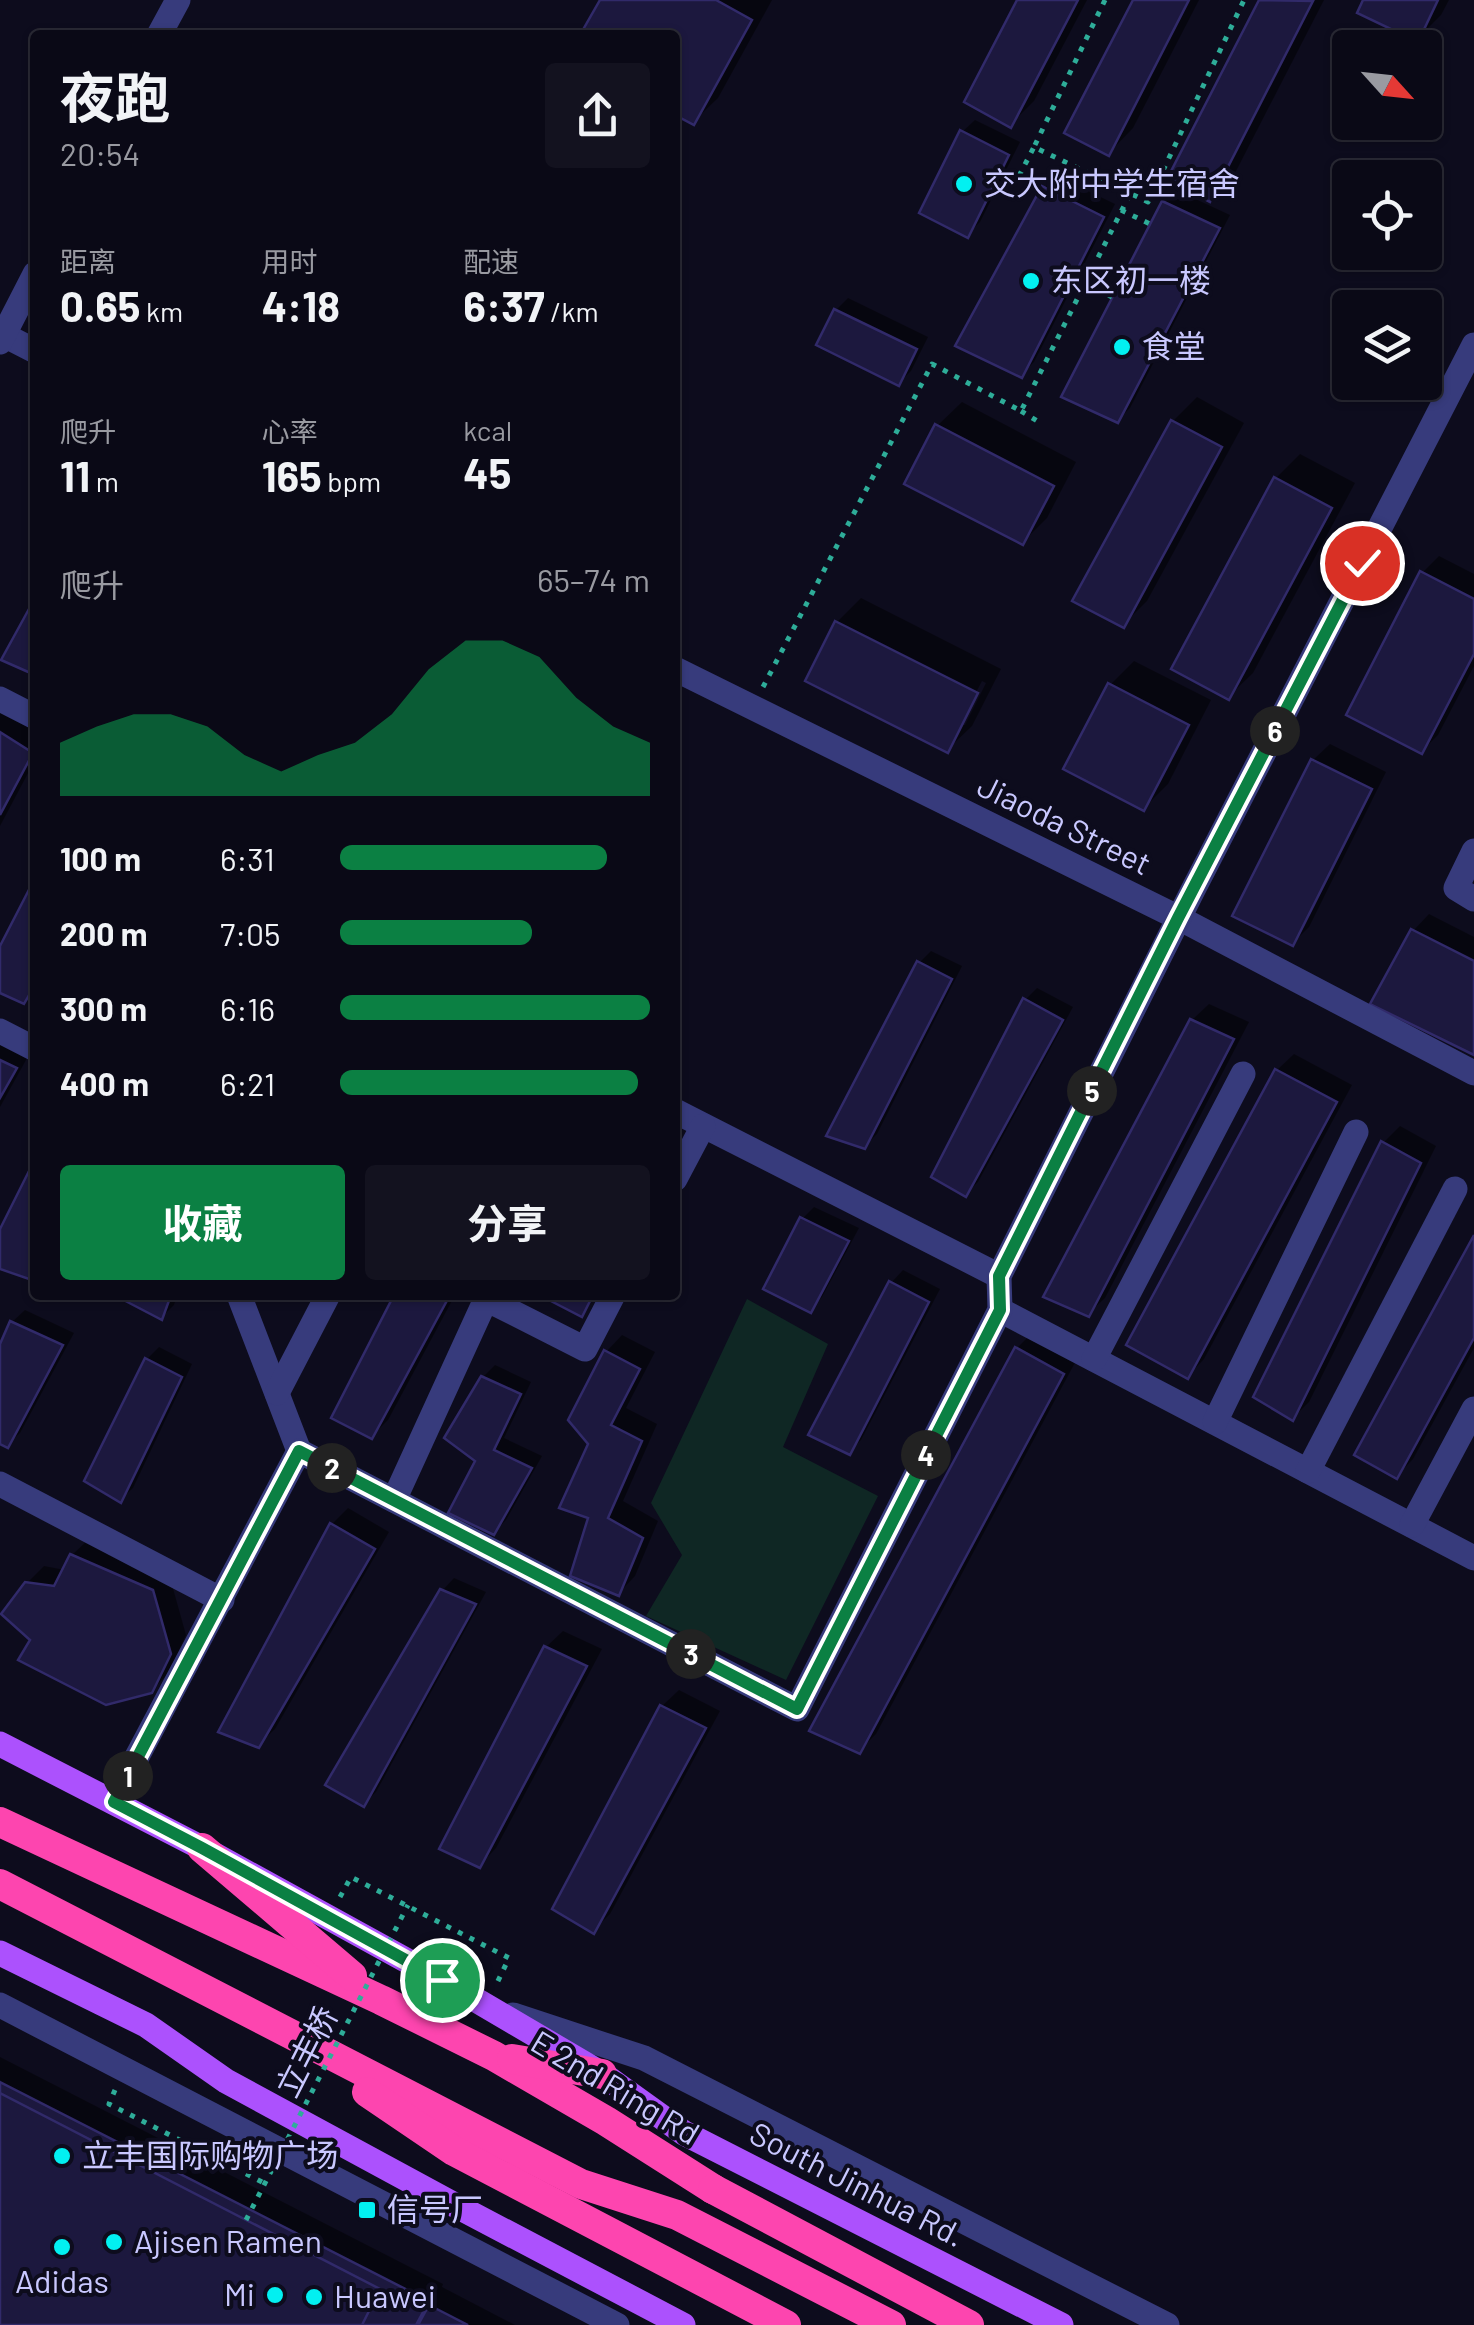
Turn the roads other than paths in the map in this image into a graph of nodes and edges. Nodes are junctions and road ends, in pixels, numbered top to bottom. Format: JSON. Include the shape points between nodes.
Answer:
{"nodes":[{"id":1,"x":178,"y":0,"type":"edge"},
{"id":2,"x":162,"y":30,"type":"edge"},
{"id":3,"x":30,"y":283,"type":"edge"},
{"id":4,"x":1,"y":337,"type":"edge"},
{"id":5,"x":1474,"y":346,"type":"edge"},
{"id":6,"x":30,"y":349,"type":"edge"},
{"id":7,"x":680,"y":670,"type":"edge"},
{"id":8,"x":0,"y":699,"type":"edge"},
{"id":9,"x":30,"y":714,"type":"edge"},
{"id":10,"x":1474,"y":851,"type":"edge"},
{"id":11,"x":1474,"y":899,"type":"edge"},
{"id":12,"x":1178,"y":918,"type":"junction"},
{"id":13,"x":0,"y":1031,"type":"edge"},
{"id":14,"x":30,"y":1046,"type":"edge"},
{"id":15,"x":1474,"y":1073,"type":"edge"},
{"id":16,"x":1243,"y":1074,"type":"dead end"},
{"id":17,"x":680,"y":1114,"type":"edge"},
{"id":18,"x":703,"y":1126,"type":"junction"},
{"id":19,"x":1356,"y":1132,"type":"dead end"},
{"id":20,"x":680,"y":1169,"type":"edge"},
{"id":21,"x":1455,"y":1189,"type":"dead end"},
{"id":22,"x":999,"y":1276,"type":"junction"},
{"id":23,"x":241,"y":1300,"type":"edge"},
{"id":24,"x":325,"y":1300,"type":"edge"},
{"id":25,"x":486,"y":1300,"type":"edge"},
{"id":26,"x":488,"y":1300,"type":"edge"},
{"id":27,"x":610,"y":1300,"type":"edge"},
{"id":28,"x":1000,"y":1310,"type":"junction"},
{"id":29,"x":1094,"y":1359,"type":"junction"},
{"id":30,"x":277,"y":1393,"type":"junction"},
{"id":31,"x":1474,"y":1409,"type":"edge"},
{"id":32,"x":1215,"y":1422,"type":"junction"},
{"id":33,"x":299,"y":1451,"type":"junction"},
{"id":34,"x":1308,"y":1471,"type":"junction"},
{"id":35,"x":0,"y":1484,"type":"edge"},
{"id":36,"x":394,"y":1500,"type":"junction"},
{"id":37,"x":1412,"y":1525,"type":"junction"},
{"id":38,"x":1474,"y":1558,"type":"edge"},
{"id":39,"x":222,"y":1600,"type":"junction"},
{"id":40,"x":0,"y":1744,"type":"edge"},
{"id":41,"x":114,"y":1802,"type":"junction"},
{"id":42,"x":0,"y":1822,"type":"edge"},
{"id":43,"x":202,"y":1848,"type":"junction"},
{"id":44,"x":0,"y":1884,"type":"edge"},
{"id":45,"x":0,"y":1953,"type":"edge"},
{"id":46,"x":381,"y":2000,"type":"junction"},
{"id":47,"x":0,"y":2005,"type":"edge"},
{"id":48,"x":486,"y":2006,"type":"junction"},
{"id":49,"x":257,"y":2017,"type":"junction"},
{"id":50,"x":494,"y":2056,"type":"junction"},
{"id":51,"x":602,"y":2074,"type":"junction"},
{"id":52,"x":617,"y":2325,"type":"edge"},
{"id":53,"x":683,"y":2325,"type":"edge"},
{"id":54,"x":786,"y":2325,"type":"edge"},
{"id":55,"x":891,"y":2325,"type":"edge"},
{"id":56,"x":969,"y":2325,"type":"edge"},
{"id":57,"x":1061,"y":2325,"type":"edge"},
{"id":58,"x":1167,"y":2325,"type":"edge"}],
"edges":[{"from":1,"to":2,"type":"street"},
{"from":3,"to":4,"type":"street"},
{"from":4,"to":6,"type":"street"},
{"from":5,"to":12,"type":"street"},
{"from":7,"to":12,"type":"street","name":"Jiaoda Street"},
{"from":8,"to":9,"type":"street"},
{"from":10,"to":11,"type":"street","via":[[1456,888]]},
{"from":12,"to":15,"type":"street","name":"Jiaoda Street"},
{"from":12,"to":22,"type":"street"},
{"from":13,"to":14,"type":"street"},
{"from":16,"to":29,"type":"street"},
{"from":17,"to":18,"type":"street"},
{"from":18,"to":20,"type":"street"},
{"from":18,"to":22,"type":"street"},
{"from":19,"to":32,"type":"street"},
{"from":21,"to":34,"type":"street"},
{"from":22,"to":28,"type":"street"},
{"from":23,"to":30,"type":"street"},
{"from":24,"to":30,"type":"street"},
{"from":25,"to":36,"type":"street"},
{"from":26,"to":27,"type":"street","via":[[584,1349]]},
{"from":28,"to":29,"type":"street"},
{"from":28,"to":36,"type":"street","via":[[797,1709]]},
{"from":29,"to":32,"type":"street"},
{"from":30,"to":33,"type":"street"},
{"from":31,"to":37,"type":"street"},
{"from":32,"to":34,"type":"street"},
{"from":33,"to":36,"type":"street"},
{"from":33,"to":39,"type":"street"},
{"from":34,"to":37,"type":"street"},
{"from":35,"to":39,"type":"street"},
{"from":37,"to":38,"type":"street"},
{"from":39,"to":41,"type":"street"},
{"from":40,"to":41,"type":"main road","name":"South Jinhua Rd."},
{"from":41,"to":43,"type":"main road","name":"South Jinhua Rd."},
{"from":42,"to":46,"type":"highway","name":"E 2nd Ring Rd"},
{"from":43,"to":46,"type":"highway"},
{"from":43,"to":48,"type":"main road","name":"South Jinhua Rd."},
{"from":44,"to":49,"type":"highway"},
{"from":45,"to":53,"type":"main road","via":[[146,2025],[226,2081]]},
{"from":46,"to":50,"type":"highway","name":"E 2nd Ring Rd"},
{"from":47,"to":52,"type":"street"},
{"from":48,"to":51,"type":"main road","name":"South Jinhua Rd."},
{"from":48,"to":58,"type":"street","via":[[644,2058]]},
{"from":49,"to":54,"type":"highway","via":[[454,2151]]},
{"from":49,"to":55,"type":"highway","via":[[581,2184],[677,2215]]},
{"from":50,"to":51,"type":"highway"},
{"from":50,"to":56,"type":"highway","name":"E 2nd Ring Rd","bridge":true,"via":[[713,2189]]},
{"from":51,"to":57,"type":"main road","name":"South Jinhua Rd.","via":[[684,2133]]}]}
